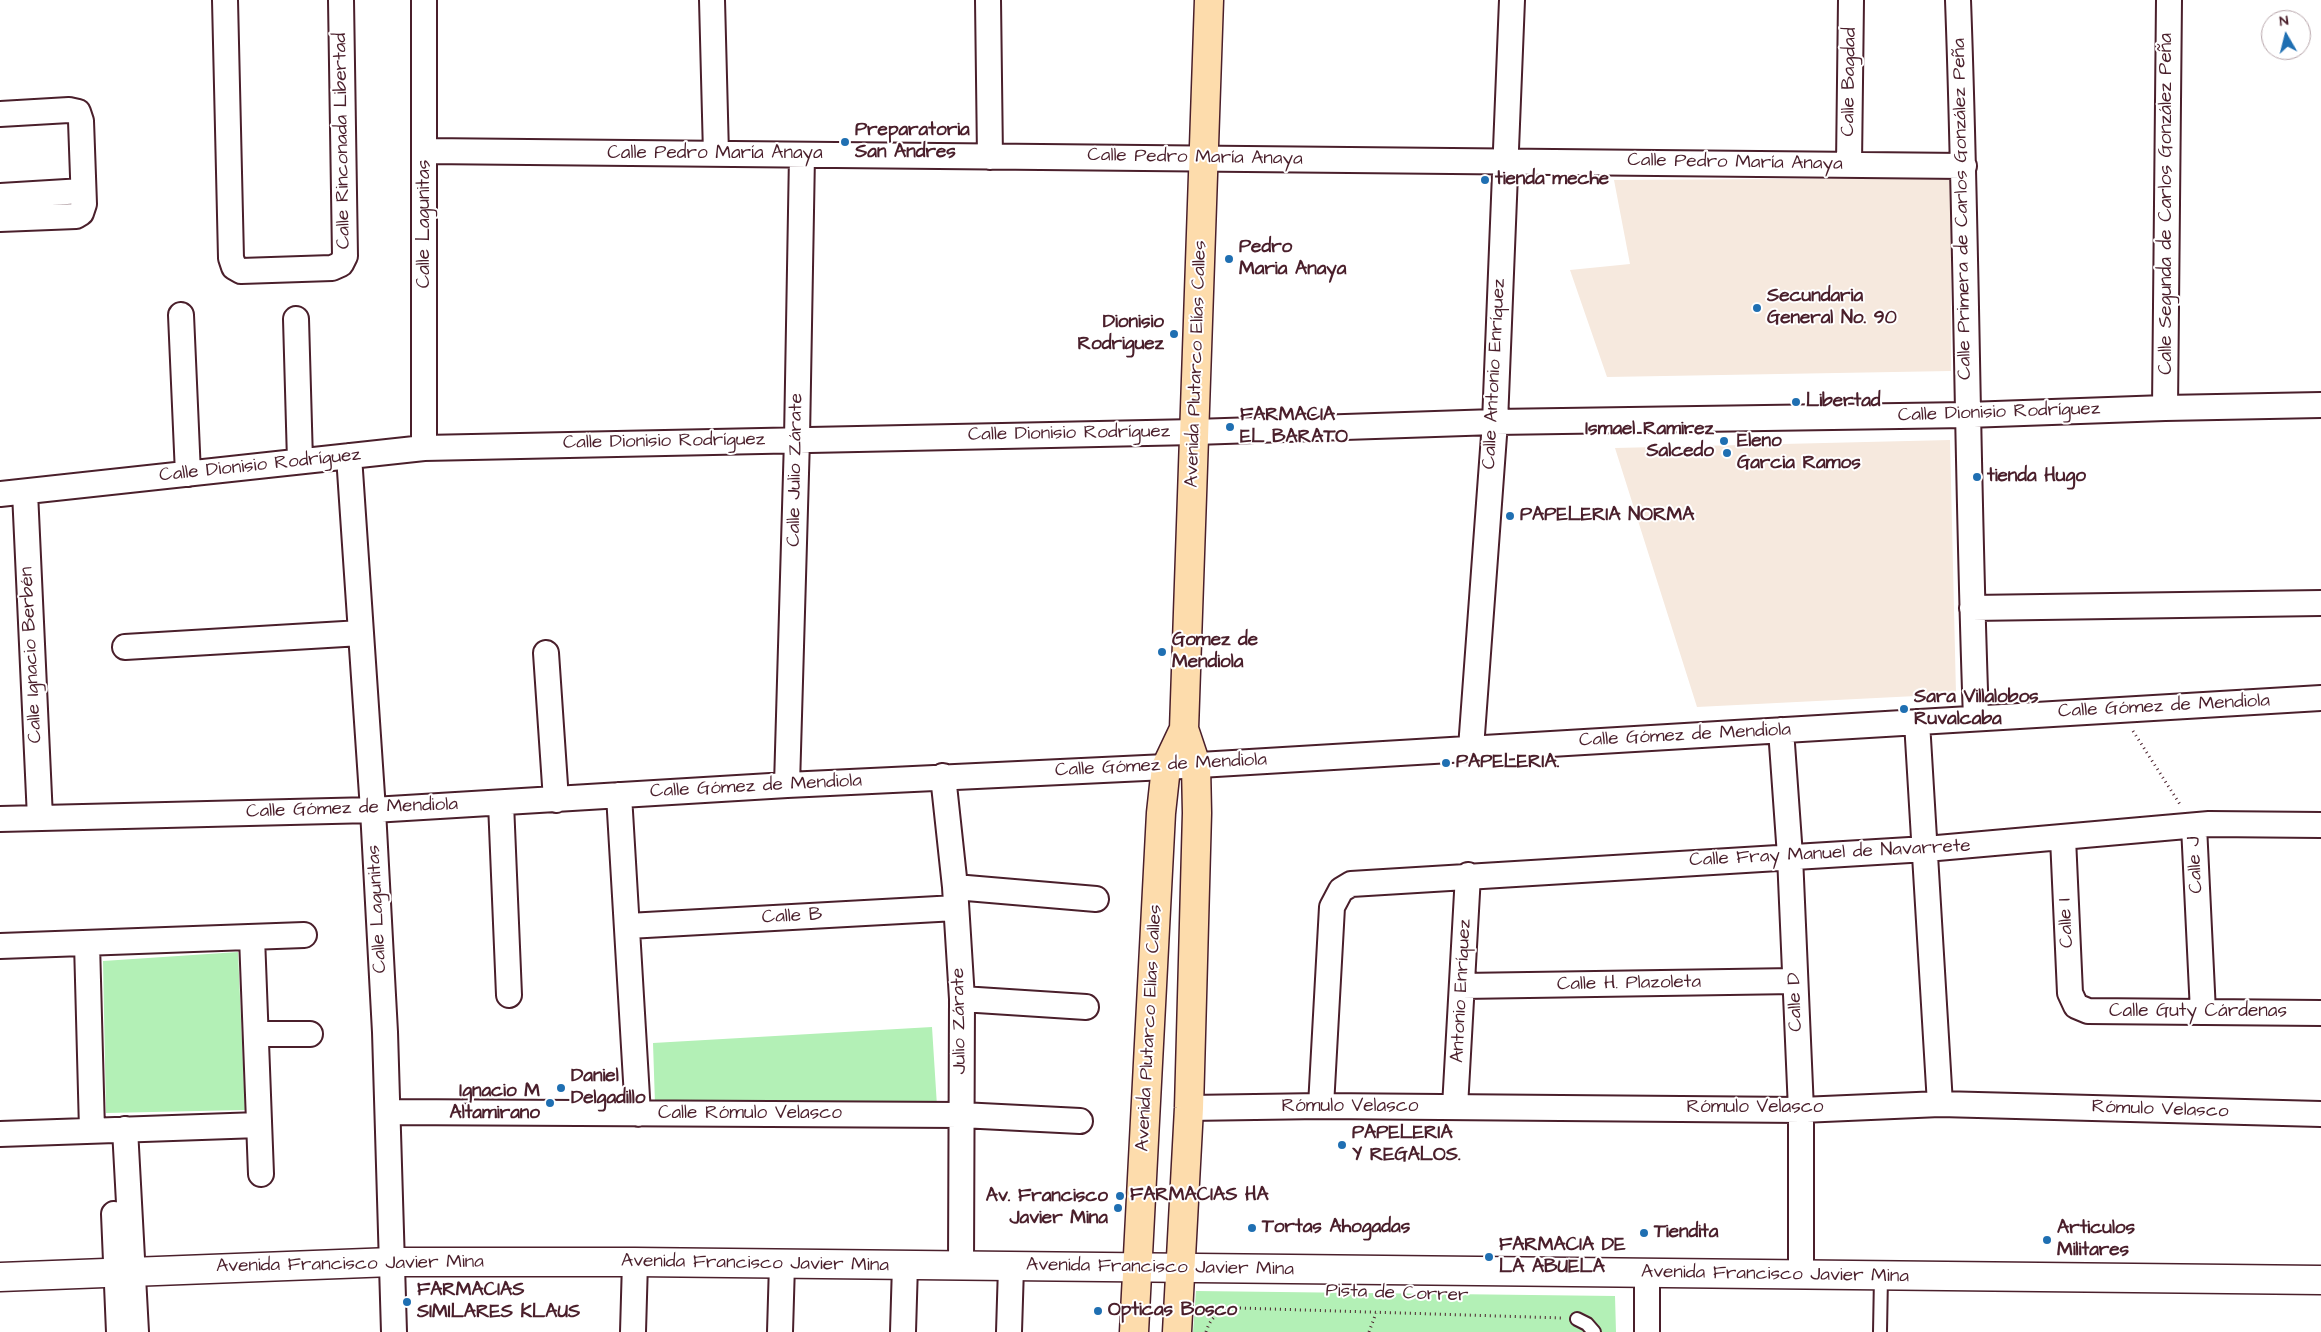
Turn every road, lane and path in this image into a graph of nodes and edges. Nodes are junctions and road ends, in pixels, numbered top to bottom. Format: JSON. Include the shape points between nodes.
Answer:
{"nodes":[{"id":1,"x":225,"y":0,"type":"edge"},
{"id":2,"x":341,"y":0,"type":"edge"},
{"id":3,"x":424,"y":0,"type":"edge"},
{"id":4,"x":712,"y":0,"type":"edge"},
{"id":5,"x":988,"y":0,"type":"edge"},
{"id":6,"x":1209,"y":0,"type":"edge"},
{"id":7,"x":1512,"y":0,"type":"edge"},
{"id":8,"x":1851,"y":0,"type":"edge"},
{"id":9,"x":1958,"y":0,"type":"edge"},
{"id":10,"x":2169,"y":0,"type":"edge"},
{"id":11,"x":0,"y":114,"type":"edge"},
{"id":12,"x":426,"y":152,"type":"junction"},
{"id":13,"x":716,"y":154,"type":"junction"},
{"id":14,"x":802,"y":155,"type":"junction"},
{"id":15,"x":990,"y":156,"type":"junction"},
{"id":16,"x":1205,"y":159,"type":"junction"},
{"id":17,"x":1504,"y":161,"type":"junction"},
{"id":18,"x":1849,"y":164,"type":"junction"},
{"id":19,"x":1964,"y":166,"type":"junction"},
{"id":20,"x":83,"y":191,"type":"junction"},
{"id":21,"x":0,"y":196,"type":"edge"},
{"id":22,"x":0,"y":219,"type":"edge"},
{"id":23,"x":181,"y":315,"type":"dead end"},
{"id":24,"x":296,"y":319,"type":"dead end"},
{"id":25,"x":2321,"y":404,"type":"edge"},
{"id":26,"x":2166,"y":408,"type":"junction"},
{"id":27,"x":1967,"y":415,"type":"junction"},
{"id":28,"x":1495,"y":422,"type":"junction"},
{"id":29,"x":1195,"y":432,"type":"junction"},
{"id":30,"x":797,"y":439,"type":"junction"},
{"id":31,"x":424,"y":448,"type":"junction"},
{"id":32,"x":348,"y":456,"type":"junction"},
{"id":33,"x":300,"y":461,"type":"junction"},
{"id":34,"x":188,"y":474,"type":"junction"},
{"id":35,"x":25,"y":492,"type":"junction"},
{"id":36,"x":0,"y":494,"type":"edge"},
{"id":37,"x":2321,"y":603,"type":"edge"},
{"id":38,"x":1972,"y":608,"type":"junction"},
{"id":39,"x":361,"y":633,"type":"junction"},
{"id":40,"x":125,"y":647,"type":"dead end"},
{"id":41,"x":546,"y":653,"type":"dead end"},
{"id":42,"x":2321,"y":698,"type":"edge"},
{"id":43,"x":2119,"y":710,"type":"junction"},
{"id":44,"x":1976,"y":718,"type":"junction"},
{"id":45,"x":1917,"y":722,"type":"junction"},
{"id":46,"x":1184,"y":729,"type":"junction"},
{"id":47,"x":1781,"y":730,"type":"junction"},
{"id":48,"x":1471,"y":748,"type":"junction"},
{"id":49,"x":1196,"y":765,"type":"junction"},
{"id":50,"x":1166,"y":766,"type":"junction"},
{"id":51,"x":943,"y":776,"type":"junction"},
{"id":52,"x":787,"y":785,"type":"junction"},
{"id":53,"x":619,"y":796,"type":"junction"},
{"id":54,"x":556,"y":800,"type":"junction"},
{"id":55,"x":501,"y":803,"type":"junction"},
{"id":56,"x":373,"y":810,"type":"junction"},
{"id":57,"x":40,"y":818,"type":"junction"},
{"id":58,"x":0,"y":819,"type":"edge"},
{"id":59,"x":2321,"y":825,"type":"edge"},
{"id":60,"x":2194,"y":826,"type":"junction"},
{"id":61,"x":2063,"y":838,"type":"junction"},
{"id":62,"x":1926,"y":849,"type":"junction"},
{"id":63,"x":1790,"y":856,"type":"junction"},
{"id":64,"x":1468,"y":875,"type":"junction"},
{"id":65,"x":955,"y":898,"type":"junction"},
{"id":66,"x":1096,"y":899,"type":"dead end"},
{"id":67,"x":628,"y":926,"type":"junction"},
{"id":68,"x":304,"y":935,"type":"dead end"},
{"id":69,"x":252,"y":937,"type":"junction"},
{"id":70,"x":87,"y":943,"type":"junction"},
{"id":71,"x":0,"y":946,"type":"edge"},
{"id":72,"x":1795,"y":981,"type":"junction"},
{"id":73,"x":1462,"y":986,"type":"junction"},
{"id":74,"x":509,"y":995,"type":"dead end"},
{"id":75,"x":962,"y":999,"type":"junction"},
{"id":76,"x":2076,"y":1006,"type":"joint"},
{"id":77,"x":1086,"y":1008,"type":"dead end"},
{"id":78,"x":2204,"y":1012,"type":"junction"},
{"id":79,"x":2321,"y":1013,"type":"edge"},
{"id":80,"x":256,"y":1034,"type":"junction"},
{"id":81,"x":310,"y":1034,"type":"dead end"},
{"id":82,"x":1940,"y":1104,"type":"junction"},
{"id":83,"x":1321,"y":1106,"type":"junction"},
{"id":84,"x":1455,"y":1107,"type":"junction"},
{"id":85,"x":1189,"y":1108,"type":"junction"},
{"id":86,"x":1801,"y":1110,"type":"junction"},
{"id":87,"x":388,"y":1112,"type":"junction"},
{"id":88,"x":638,"y":1114,"type":"junction"},
{"id":89,"x":2321,"y":1114,"type":"edge"},
{"id":90,"x":962,"y":1115,"type":"junction"},
{"id":91,"x":1080,"y":1121,"type":"dead end"},
{"id":92,"x":259,"y":1125,"type":"junction"},
{"id":93,"x":109,"y":1130,"type":"junction"},
{"id":94,"x":0,"y":1134,"type":"edge"},
{"id":95,"x":261,"y":1174,"type":"dead end"},
{"id":96,"x":392,"y":1262,"type":"junction"},
{"id":97,"x":635,"y":1262,"type":"junction"},
{"id":98,"x":782,"y":1264,"type":"junction"},
{"id":99,"x":905,"y":1265,"type":"junction"},
{"id":100,"x":961,"y":1266,"type":"junction"},
{"id":101,"x":1011,"y":1267,"type":"junction"},
{"id":102,"x":1138,"y":1268,"type":"junction"},
{"id":103,"x":1181,"y":1268,"type":"junction"},
{"id":104,"x":124,"y":1272,"type":"junction"},
{"id":105,"x":1647,"y":1274,"type":"junction"},
{"id":106,"x":1801,"y":1275,"type":"junction"},
{"id":107,"x":1881,"y":1276,"type":"junction"},
{"id":108,"x":0,"y":1277,"type":"edge"},
{"id":109,"x":2321,"y":1280,"type":"edge"},
{"id":110,"x":1376,"y":1313,"type":"junction"},
{"id":111,"x":1577,"y":1319,"type":"joint"},
{"id":112,"x":119,"y":1332,"type":"edge"},
{"id":113,"x":136,"y":1332,"type":"edge"},
{"id":114,"x":394,"y":1332,"type":"edge"},
{"id":115,"x":633,"y":1332,"type":"edge"},
{"id":116,"x":780,"y":1332,"type":"edge"},
{"id":117,"x":903,"y":1332,"type":"edge"},
{"id":118,"x":1009,"y":1332,"type":"edge"},
{"id":119,"x":1134,"y":1332,"type":"edge"},
{"id":120,"x":1177,"y":1332,"type":"edge"},
{"id":121,"x":1206,"y":1332,"type":"edge"},
{"id":122,"x":1369,"y":1332,"type":"edge"},
{"id":123,"x":1594,"y":1332,"type":"edge"},
{"id":124,"x":1647,"y":1332,"type":"edge"},
{"id":125,"x":1880,"y":1332,"type":"edge"}],
"edges":[{"from":1,"to":2,"type":"street","name":"Calle Rinconada Libertad","via":[[231,258],[234,267],[241,271],[332,268],[341,264],[345,256]]},
{"from":3,"to":12,"type":"street","name":"Calle Lagunitas"},
{"from":4,"to":13,"type":"street"},
{"from":5,"to":15,"type":"street"},
{"from":6,"to":16,"type":"main road","name":"Avenida Plutarco Elías Calles"},
{"from":7,"to":17,"type":"street","name":"Calle Antonio Enríquez"},
{"from":8,"to":18,"type":"street","name":"Calle Bagdad"},
{"from":9,"to":19,"type":"street","name":"Calle Primera de Carlos González Peña"},
{"from":10,"to":26,"type":"street","name":"Calle Segunda de Carlos González Peña"},
{"from":11,"to":20,"type":"street","via":[[78,112]]},
{"from":12,"to":13,"type":"street","name":"Calle Pedro María Anaya"},
{"from":12,"to":31,"type":"street","name":"Calle Lagunitas"},
{"from":13,"to":14,"type":"street","name":"Calle Pedro María Anaya"},
{"from":14,"to":15,"type":"street","name":"Calle Pedro María Anaya"},
{"from":14,"to":30,"type":"street","name":"Calle Julio Zárate"},
{"from":15,"to":16,"type":"street","name":"Calle Pedro María Anaya"},
{"from":16,"to":17,"type":"street","name":"Calle Pedro María Anaya"},
{"from":16,"to":29,"type":"main road","name":"Avenida Plutarco Elías Calles"},
{"from":17,"to":18,"type":"street","name":"Calle Pedro María Anaya"},
{"from":17,"to":28,"type":"street","name":"Calle Antonio Enríquez"},
{"from":18,"to":19,"type":"street","name":"Calle Pedro María Anaya"},
{"from":19,"to":27,"type":"street","name":"Calle Primera de Carlos González Peña"},
{"from":20,"to":21,"type":"street"},
{"from":20,"to":22,"type":"street","via":[[83,209],[76,216]]},
{"from":23,"to":34,"type":"street"},
{"from":24,"to":33,"type":"street"},
{"from":25,"to":26,"type":"street","name":"Calle Dionisio Rodríguez"},
{"from":26,"to":27,"type":"street","name":"Calle Dionisio Rodríguez"},
{"from":27,"to":28,"type":"street","name":"Calle Dionisio Rodríguez"},
{"from":27,"to":38,"type":"street","name":"Calle Primera de Carlos González Peña"},
{"from":28,"to":29,"type":"street","name":"Calle Dionisio Rodríguez"},
{"from":28,"to":48,"type":"street","name":"Calle Antonio Enríquez"},
{"from":29,"to":30,"type":"street","name":"Calle Dionisio Rodríguez"},
{"from":29,"to":46,"type":"main road","name":"Avenida Plutarco Elías Calles"},
{"from":30,"to":31,"type":"street","name":"Calle Dionisio Rodríguez"},
{"from":30,"to":52,"type":"street","name":"Calle Julio Zárate"},
{"from":31,"to":32,"type":"street","name":"Calle Dionisio Rodríguez"},
{"from":32,"to":33,"type":"street","name":"Calle Dionisio Rodríguez"},
{"from":32,"to":39,"type":"street","name":"Calle Lagunitas"},
{"from":33,"to":34,"type":"street","name":"Calle Dionisio Rodríguez"},
{"from":34,"to":35,"type":"street","name":"Calle Dionisio Rodríguez"},
{"from":35,"to":36,"type":"street","name":"Calle Dionisio Rodríguez"},
{"from":35,"to":57,"type":"street","name":"Calle Ignacio Berbén"},
{"from":37,"to":38,"type":"street"},
{"from":38,"to":44,"type":"street","name":"Calle Primera de Carlos González Peña"},
{"from":39,"to":40,"type":"street"},
{"from":39,"to":56,"type":"street","name":"Calle Lagunitas"},
{"from":41,"to":54,"type":"street"},
{"from":42,"to":43,"type":"street","name":"Calle Gómez de Mendiola"},
{"from":43,"to":44,"type":"street","name":"Calle Gómez de Mendiola"},
{"from":43,"to":60,"type":"path","name":"Calle J"},
{"from":44,"to":45,"type":"street","name":"Calle Gómez de Mendiola"},
{"from":45,"to":47,"type":"street","name":"Calle Gómez de Mendiola"},
{"from":45,"to":62,"type":"street"},
{"from":46,"to":49,"type":"main road","name":"Avenida Plutarco Elías Calles"},
{"from":46,"to":50,"type":"main road","name":"Avenida Plutarco Elías Calles"},
{"from":47,"to":48,"type":"street","name":"Calle Gómez de Mendiola"},
{"from":47,"to":63,"type":"street","name":"Calle D"},
{"from":48,"to":49,"type":"street","name":"Calle Gómez de Mendiola"},
{"from":49,"to":50,"type":"street","name":"Calle Gómez de Mendiola"},
{"from":49,"to":85,"type":"main road","name":"Avenida Plutarco Elías Calles"},
{"from":50,"to":51,"type":"street","name":"Calle Gómez de Mendiola"},
{"from":50,"to":102,"type":"main road","name":"Avenida Plutarco Elías Calles"},
{"from":51,"to":52,"type":"street","name":"Calle Gómez de Mendiola"},
{"from":51,"to":65,"type":"street","name":"Julio Zárate"},
{"from":52,"to":53,"type":"street","name":"Calle Gómez de Mendiola"},
{"from":53,"to":54,"type":"street","name":"Calle Gómez de Mendiola"},
{"from":53,"to":67,"type":"street"},
{"from":54,"to":55,"type":"street","name":"Calle Gómez de Mendiola"},
{"from":55,"to":56,"type":"street","name":"Calle Gómez de Mendiola"},
{"from":55,"to":74,"type":"street"},
{"from":56,"to":57,"type":"street","name":"Calle Gómez de Mendiola"},
{"from":56,"to":87,"type":"street","name":"Calle Lagunitas"},
{"from":57,"to":58,"type":"street","name":"Calle Gómez de Mendiola"},
{"from":59,"to":60,"type":"street","name":"Calle Fray Manuel de Navarrete"},
{"from":60,"to":61,"type":"street","name":"Calle Fray Manuel de Navarrete"},
{"from":60,"to":78,"type":"street","name":"Calle J"},
{"from":61,"to":62,"type":"street","name":"Calle Fray Manuel de Navarrete"},
{"from":61,"to":76,"type":"street","name":"Calle I","via":[[2070,993]]},
{"from":62,"to":63,"type":"street","name":"Calle Fray Manuel de Navarrete"},
{"from":62,"to":82,"type":"street"},
{"from":63,"to":64,"type":"street","name":"Calle Fray Manuel de Navarrete"},
{"from":63,"to":72,"type":"street","name":"Calle D"},
{"from":64,"to":73,"type":"street","name":"Antonio Enríquez"},
{"from":64,"to":83,"type":"street","name":"Calle Fray Manuel de Navarrete","via":[[1361,882],[1341,890],[1332,907]]},
{"from":65,"to":66,"type":"street","name":"Calle B"},
{"from":65,"to":67,"type":"street","name":"Calle B"},
{"from":65,"to":75,"type":"street","name":"Julio Zárate"},
{"from":67,"to":88,"type":"street"},
{"from":68,"to":69,"type":"street"},
{"from":69,"to":70,"type":"street"},
{"from":69,"to":80,"type":"street"},
{"from":70,"to":71,"type":"street"},
{"from":70,"to":93,"type":"street"},
{"from":72,"to":73,"type":"street","name":"Calle H. Plazoleta"},
{"from":72,"to":86,"type":"street","name":"Calle D"},
{"from":73,"to":84,"type":"street","name":"Antonio Enríquez"},
{"from":75,"to":77,"type":"street"},
{"from":75,"to":90,"type":"street","name":"Julio Zárate"},
{"from":76,"to":78,"type":"street","name":"Calle Guty Cárdenas","via":[[2088,1011]]},
{"from":78,"to":79,"type":"street","name":"Calle Guty Cárdenas"},
{"from":80,"to":81,"type":"street"},
{"from":80,"to":92,"type":"street"},
{"from":82,"to":86,"type":"street","name":"Rómulo Velasco"},
{"from":82,"to":89,"type":"street","name":"Rómulo Velasco"},
{"from":83,"to":84,"type":"street","name":"Rómulo Velasco"},
{"from":83,"to":85,"type":"street","name":"Rómulo Velasco"},
{"from":84,"to":86,"type":"street","name":"Rómulo Velasco"},
{"from":85,"to":103,"type":"main road","name":"Avenida Plutarco Elías Calles"},
{"from":86,"to":106,"type":"street","name":"Calle D"},
{"from":87,"to":88,"type":"street","name":"Calle Rómulo Velasco"},
{"from":87,"to":96,"type":"street","name":"Calle Lagunitas"},
{"from":88,"to":90,"type":"street","name":"Calle Rómulo Velasco"},
{"from":90,"to":91,"type":"street","name":"Calle Rómulo Velasco"},
{"from":90,"to":100,"type":"street","name":"Julio Zárate"},
{"from":92,"to":93,"type":"street"},
{"from":92,"to":95,"type":"street"},
{"from":93,"to":94,"type":"street"},
{"from":93,"to":104,"type":"street"},
{"from":96,"to":97,"type":"main road","name":"Avenida Francisco Javier Mina"},
{"from":96,"to":104,"type":"main road","name":"Avenida Francisco Javier Mina"},
{"from":96,"to":114,"type":"street","name":"Calle Lagunitas"},
{"from":97,"to":98,"type":"main road","name":"Avenida Francisco Javier Mina"},
{"from":97,"to":115,"type":"street"},
{"from":98,"to":99,"type":"main road","name":"Avenida Francisco Javier Mina"},
{"from":98,"to":116,"type":"street"},
{"from":99,"to":100,"type":"main road","name":"Avenida Francisco Javier Mina"},
{"from":99,"to":117,"type":"street"},
{"from":100,"to":101,"type":"main road","name":"Avenida Francisco Javier Mina"},
{"from":101,"to":102,"type":"main road","name":"Avenida Francisco Javier Mina"},
{"from":101,"to":118,"type":"street"},
{"from":102,"to":103,"type":"main road","name":"Avenida Francisco Javier Mina"},
{"from":102,"to":119,"type":"main road","name":"Avenida Plutarco Elías Calles"},
{"from":103,"to":105,"type":"main road","name":"Avenida Francisco Javier Mina"},
{"from":103,"to":120,"type":"main road","name":"Avenida Plutarco Elías Calles"},
{"from":104,"to":108,"type":"main road","name":"Avenida Francisco Javier Mina"},
{"from":104,"to":112,"type":"street"},
{"from":104,"to":113,"type":"street"},
{"from":105,"to":106,"type":"main road","name":"Avenida Francisco Javier Mina"},
{"from":105,"to":124,"type":"street"},
{"from":106,"to":107,"type":"main road","name":"Avenida Francisco Javier Mina"},
{"from":107,"to":109,"type":"main road","name":"Avenida Francisco Javier Mina"},
{"from":107,"to":125,"type":"lane"},
{"from":110,"to":111,"type":"path","name":"Pista de Correr"},
{"from":110,"to":121,"type":"path","name":"Pista de Correr","via":[[1229,1309],[1215,1316]]},
{"from":110,"to":122,"type":"path"},
{"from":111,"to":123,"type":"lane"}]}
